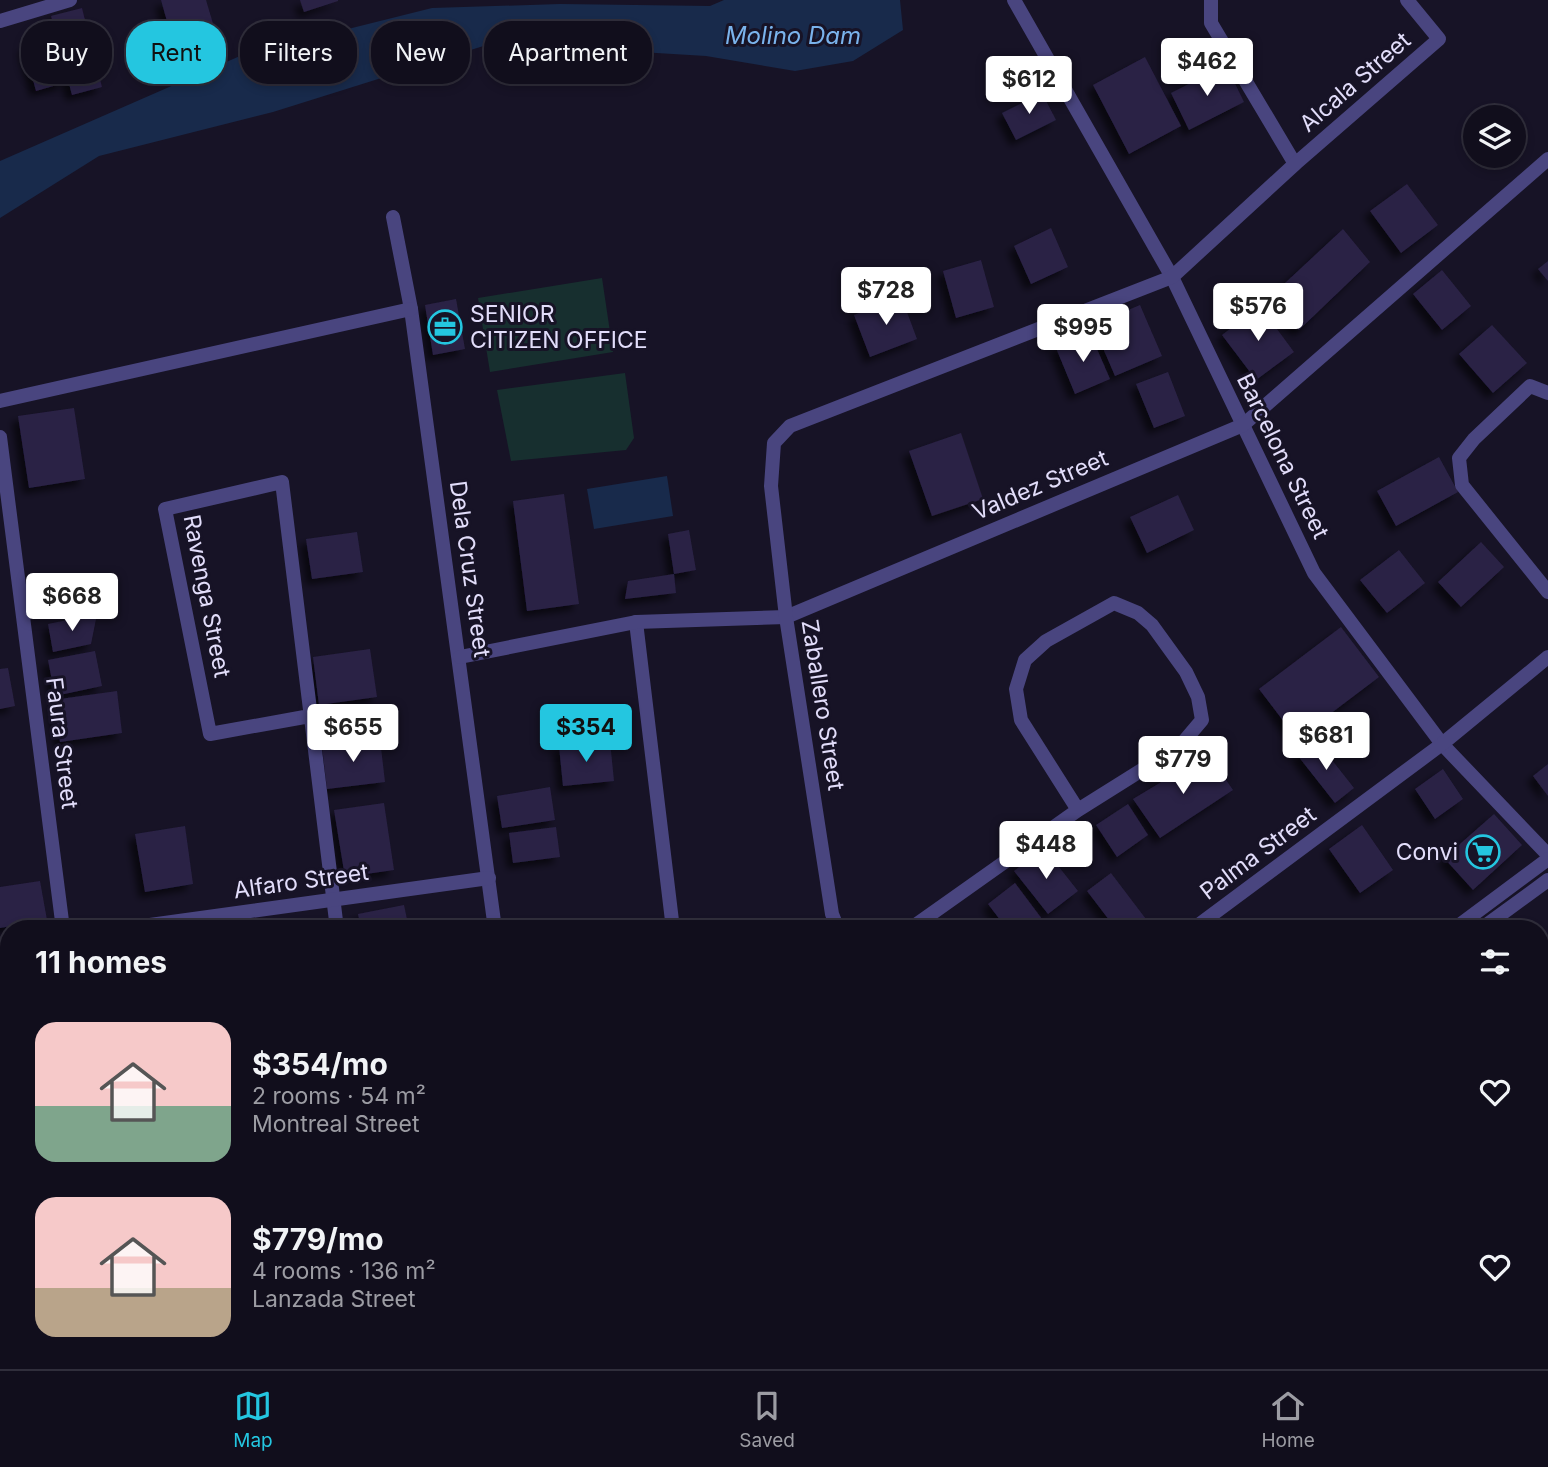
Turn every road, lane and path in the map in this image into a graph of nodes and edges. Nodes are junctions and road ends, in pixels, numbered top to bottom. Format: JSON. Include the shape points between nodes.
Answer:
{"nodes":[{"id":1,"x":70,"y":0,"type":"edge"},
{"id":2,"x":1014,"y":0,"type":"edge"},
{"id":3,"x":1210,"y":0,"type":"edge"},
{"id":4,"x":1407,"y":0,"type":"edge"},
{"id":5,"x":0,"y":21,"type":"edge"},
{"id":6,"x":1548,"y":159,"type":"edge"},
{"id":7,"x":1295,"y":164,"type":"junction"},
{"id":8,"x":393,"y":217,"type":"dead end"},
{"id":9,"x":1172,"y":277,"type":"junction"},
{"id":10,"x":411,"y":309,"type":"junction"},
{"id":11,"x":1548,"y":393,"type":"edge"},
{"id":12,"x":0,"y":401,"type":"edge"},
{"id":13,"x":1242,"y":425,"type":"junction"},
{"id":14,"x":0,"y":437,"type":"edge"},
{"id":15,"x":1548,"y":592,"type":"edge"},
{"id":16,"x":786,"y":617,"type":"junction"},
{"id":17,"x":636,"y":622,"type":"junction"},
{"id":18,"x":460,"y":657,"type":"junction"},
{"id":19,"x":1548,"y":657,"type":"edge"},
{"id":20,"x":310,"y":716,"type":"junction"},
{"id":21,"x":1442,"y":744,"type":"junction"},
{"id":22,"x":1078,"y":810,"type":"junction"},
{"id":23,"x":1548,"y":857,"type":"edge"},
{"id":24,"x":489,"y":878,"type":"junction"},
{"id":25,"x":1548,"y":880,"type":"edge"},
{"id":26,"x":332,"y":899,"type":"junction"},
{"id":27,"x":62,"y":920,"type":"edge"},
{"id":28,"x":184,"y":920,"type":"edge"},
{"id":29,"x":336,"y":920,"type":"edge"},
{"id":30,"x":494,"y":920,"type":"edge"},
{"id":31,"x":672,"y":920,"type":"edge"},
{"id":32,"x":834,"y":920,"type":"edge"},
{"id":33,"x":923,"y":920,"type":"edge"},
{"id":34,"x":1205,"y":920,"type":"edge"},
{"id":35,"x":1466,"y":920,"type":"edge"},
{"id":36,"x":1494,"y":920,"type":"edge"}],
"edges":[{"from":1,"to":5,"type":"street"},
{"from":2,"to":9,"type":"street","name":"Barcelona Street"},
{"from":3,"to":7,"type":"street","name":"Alcala Street","via":[[1211,23]]},
{"from":4,"to":7,"type":"street","name":"Alcala Street","via":[[1439,39]]},
{"from":6,"to":13,"type":"street","name":"Valdez Street"},
{"from":7,"to":9,"type":"street","name":"Alcala Street"},
{"from":8,"to":10,"type":"street","name":"Dela Cruz Street"},
{"from":9,"to":13,"type":"street","name":"Barcelona Street"},
{"from":9,"to":16,"type":"street","name":"Zaballero Street","via":[[790,426],[774,443],[771,486]]},
{"from":10,"to":12,"type":"street"},
{"from":10,"to":18,"type":"street","name":"Dela Cruz Street"},
{"from":11,"to":15,"type":"street","via":[[1530,386],[1459,458],[1462,485]]},
{"from":13,"to":16,"type":"street","name":"Valdez Street"},
{"from":13,"to":21,"type":"street","name":"Barcelona Street","via":[[1314,573]]},
{"from":14,"to":27,"type":"street","name":"Faura Street"},
{"from":16,"to":17,"type":"street","name":"Valdez Street"},
{"from":16,"to":32,"type":"street","name":"Zaballero Street"},
{"from":17,"to":18,"type":"street","name":"Valdez Street"},
{"from":17,"to":31,"type":"street"},
{"from":18,"to":24,"type":"street","name":"Dela Cruz Street"},
{"from":19,"to":21,"type":"street","name":"Palma Street"},
{"from":20,"to":20,"type":"street","name":"Ravenga Street","via":[[210,734],[165,509],[282,482]]},
{"from":20,"to":26,"type":"street","name":"Ravenga Street"},
{"from":21,"to":23,"type":"street","name":"Barcelona Street"},
{"from":21,"to":34,"type":"street","name":"Palma Street"},
{"from":22,"to":22,"type":"street","via":[[1180,746],[1202,720],[1186,672],[1152,625],[1114,603],[1046,641],[1025,660],[1016,689],[1021,720]]},
{"from":22,"to":33,"type":"street"},
{"from":23,"to":35,"type":"street"},
{"from":24,"to":26,"type":"street","name":"Alfaro Street"},
{"from":24,"to":30,"type":"street","name":"Dela Cruz Street"},
{"from":25,"to":36,"type":"street"},
{"from":26,"to":28,"type":"street","name":"Alfaro Street"},
{"from":26,"to":29,"type":"street","name":"Ravenga Street"}]}
